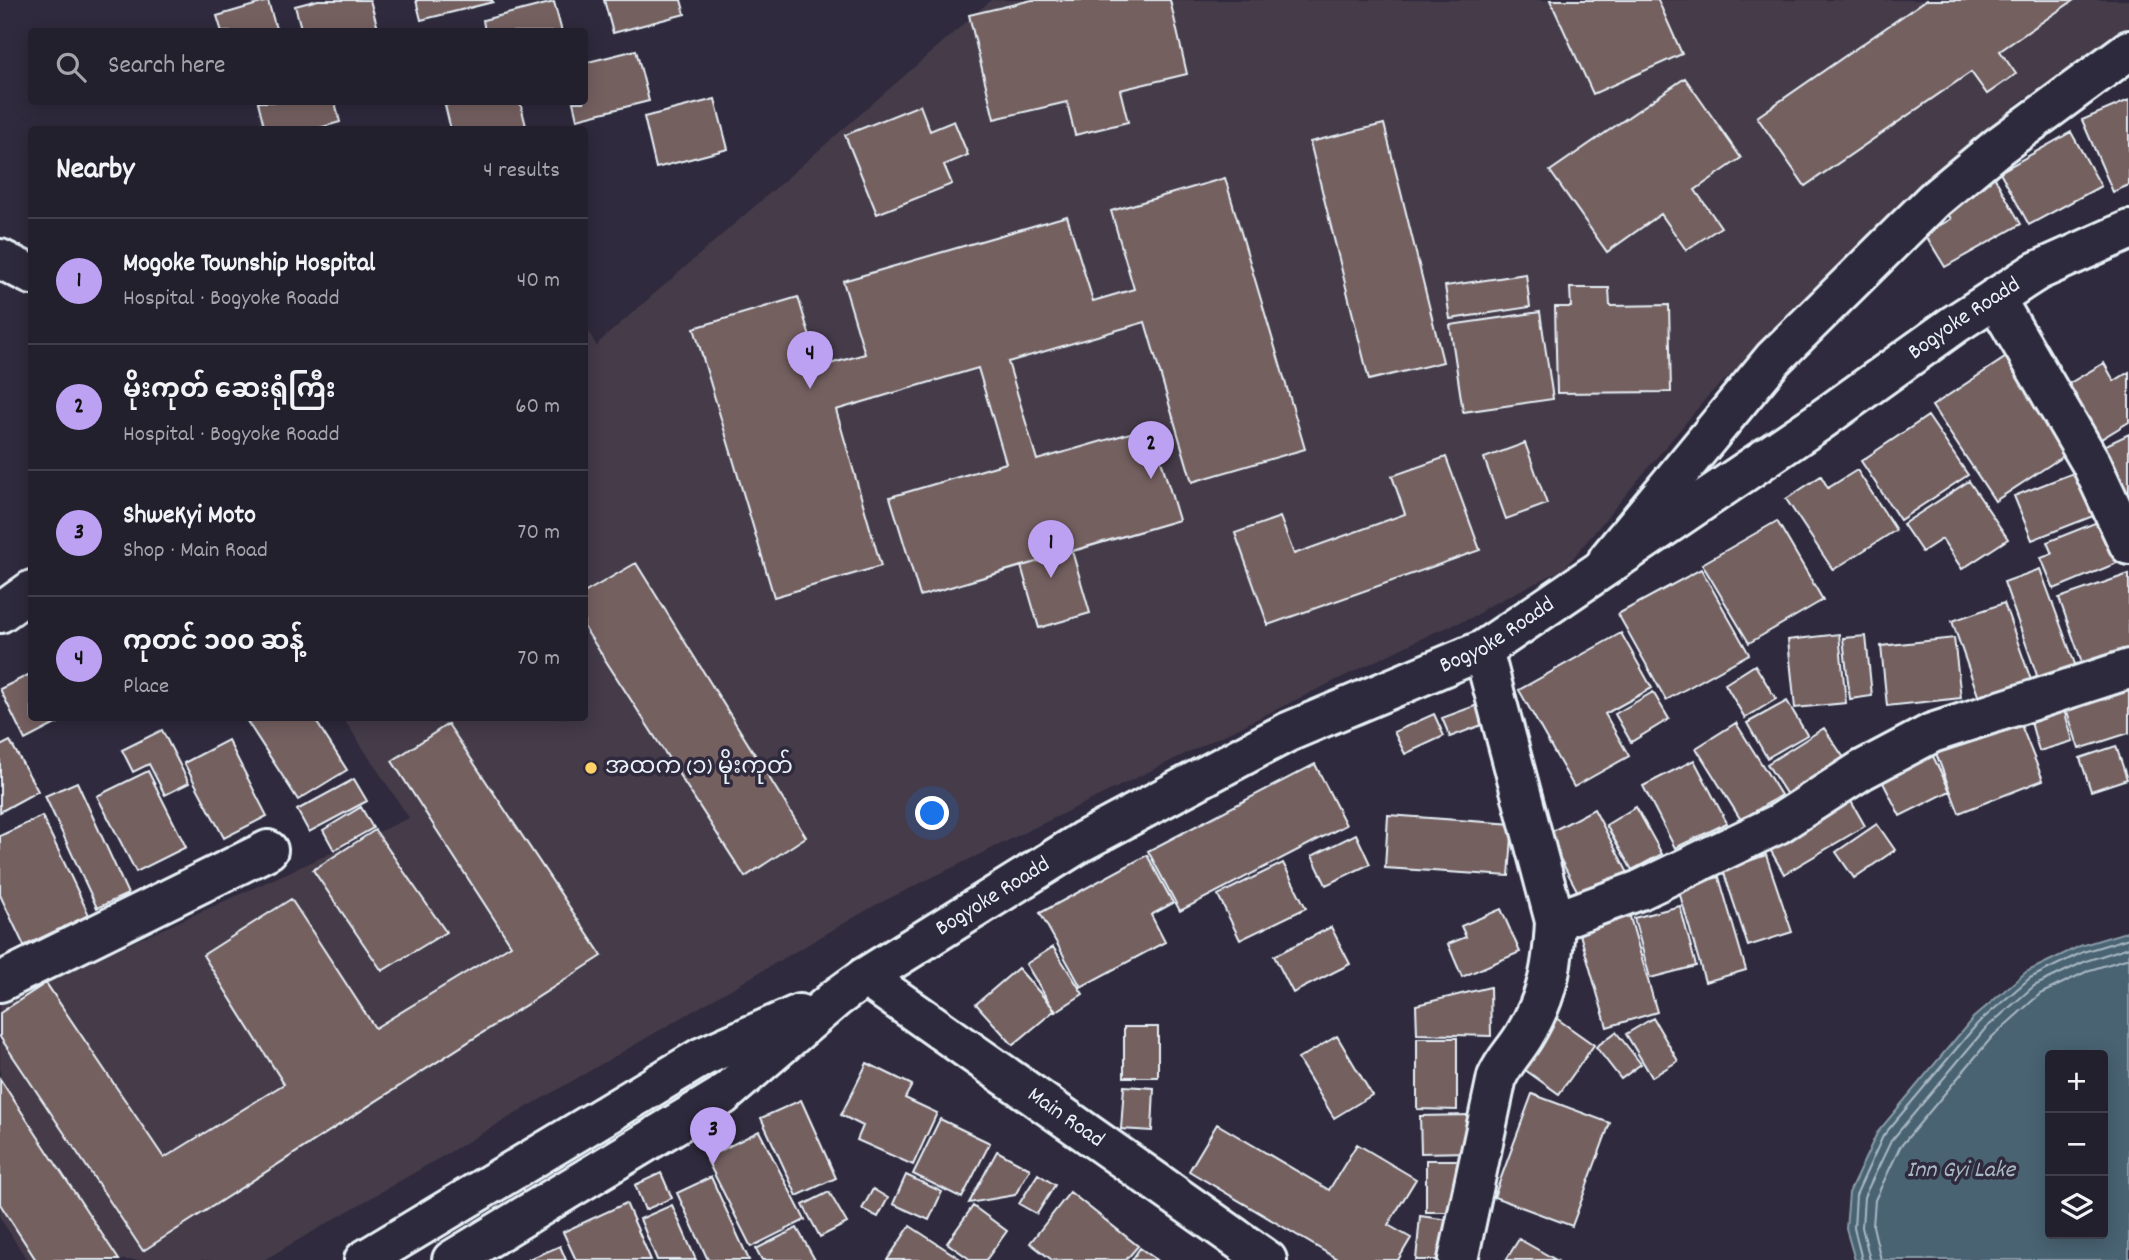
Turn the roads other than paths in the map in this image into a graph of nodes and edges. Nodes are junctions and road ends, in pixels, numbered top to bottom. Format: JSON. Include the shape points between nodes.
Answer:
{"nodes":[{"id":1,"x":2129,"y":50,"type":"edge"},
{"id":2,"x":2129,"y":230,"type":"edge"},
{"id":3,"x":0,"y":259,"type":"edge"},
{"id":4,"x":28,"y":273,"type":"edge"},
{"id":5,"x":1995,"y":298,"type":"junction"},
{"id":6,"x":2129,"y":545,"type":"edge"},
{"id":7,"x":1600,"y":569,"type":"junction"},
{"id":8,"x":28,"y":593,"type":"edge"},
{"id":9,"x":0,"y":613,"type":"edge"},
{"id":10,"x":1483,"y":650,"type":"junction"},
{"id":11,"x":2129,"y":669,"type":"edge"},
{"id":12,"x":268,"y":850,"type":"dead end"},
{"id":13,"x":1555,"y":921,"type":"junction"},
{"id":14,"x":0,"y":982,"type":"edge"},
{"id":15,"x":850,"y":987,"type":"junction"},
{"id":16,"x":364,"y":1260,"type":"edge"},
{"id":17,"x":452,"y":1260,"type":"edge"},
{"id":18,"x":1267,"y":1260,"type":"edge"},
{"id":19,"x":1458,"y":1260,"type":"edge"}],
"edges":[{"from":1,"to":7,"type":"main road","via":[[1934,200],[1773,359]]},
{"from":2,"to":5,"type":"main road","name":"Bogyoke Roadd","via":[[2038,271]]},
{"from":3,"to":4,"type":"main road"},
{"from":5,"to":6,"type":"main road","via":[[2091,463]]},
{"from":5,"to":7,"type":"main road","name":"Bogyoke Roadd"},
{"from":7,"to":10,"type":"main road","name":"Bogyoke Roadd"},
{"from":8,"to":9,"type":"main road"},
{"from":10,"to":13,"type":"main road"},
{"from":10,"to":15,"type":"main road","name":"Bogyoke Roadd","via":[[1271,741],[1083,841]]},
{"from":11,"to":13,"type":"main road","via":[[1932,733],[1779,824],[1640,890]]},
{"from":12,"to":14,"type":"main road"},
{"from":13,"to":19,"type":"main road","via":[[1553,963],[1544,995],[1497,1077]]},
{"from":15,"to":16,"type":"main road","via":[[702,1056]]},
{"from":15,"to":17,"type":"main road","via":[[722,1096]]},
{"from":15,"to":18,"type":"main road","name":"Main Road"}]}
